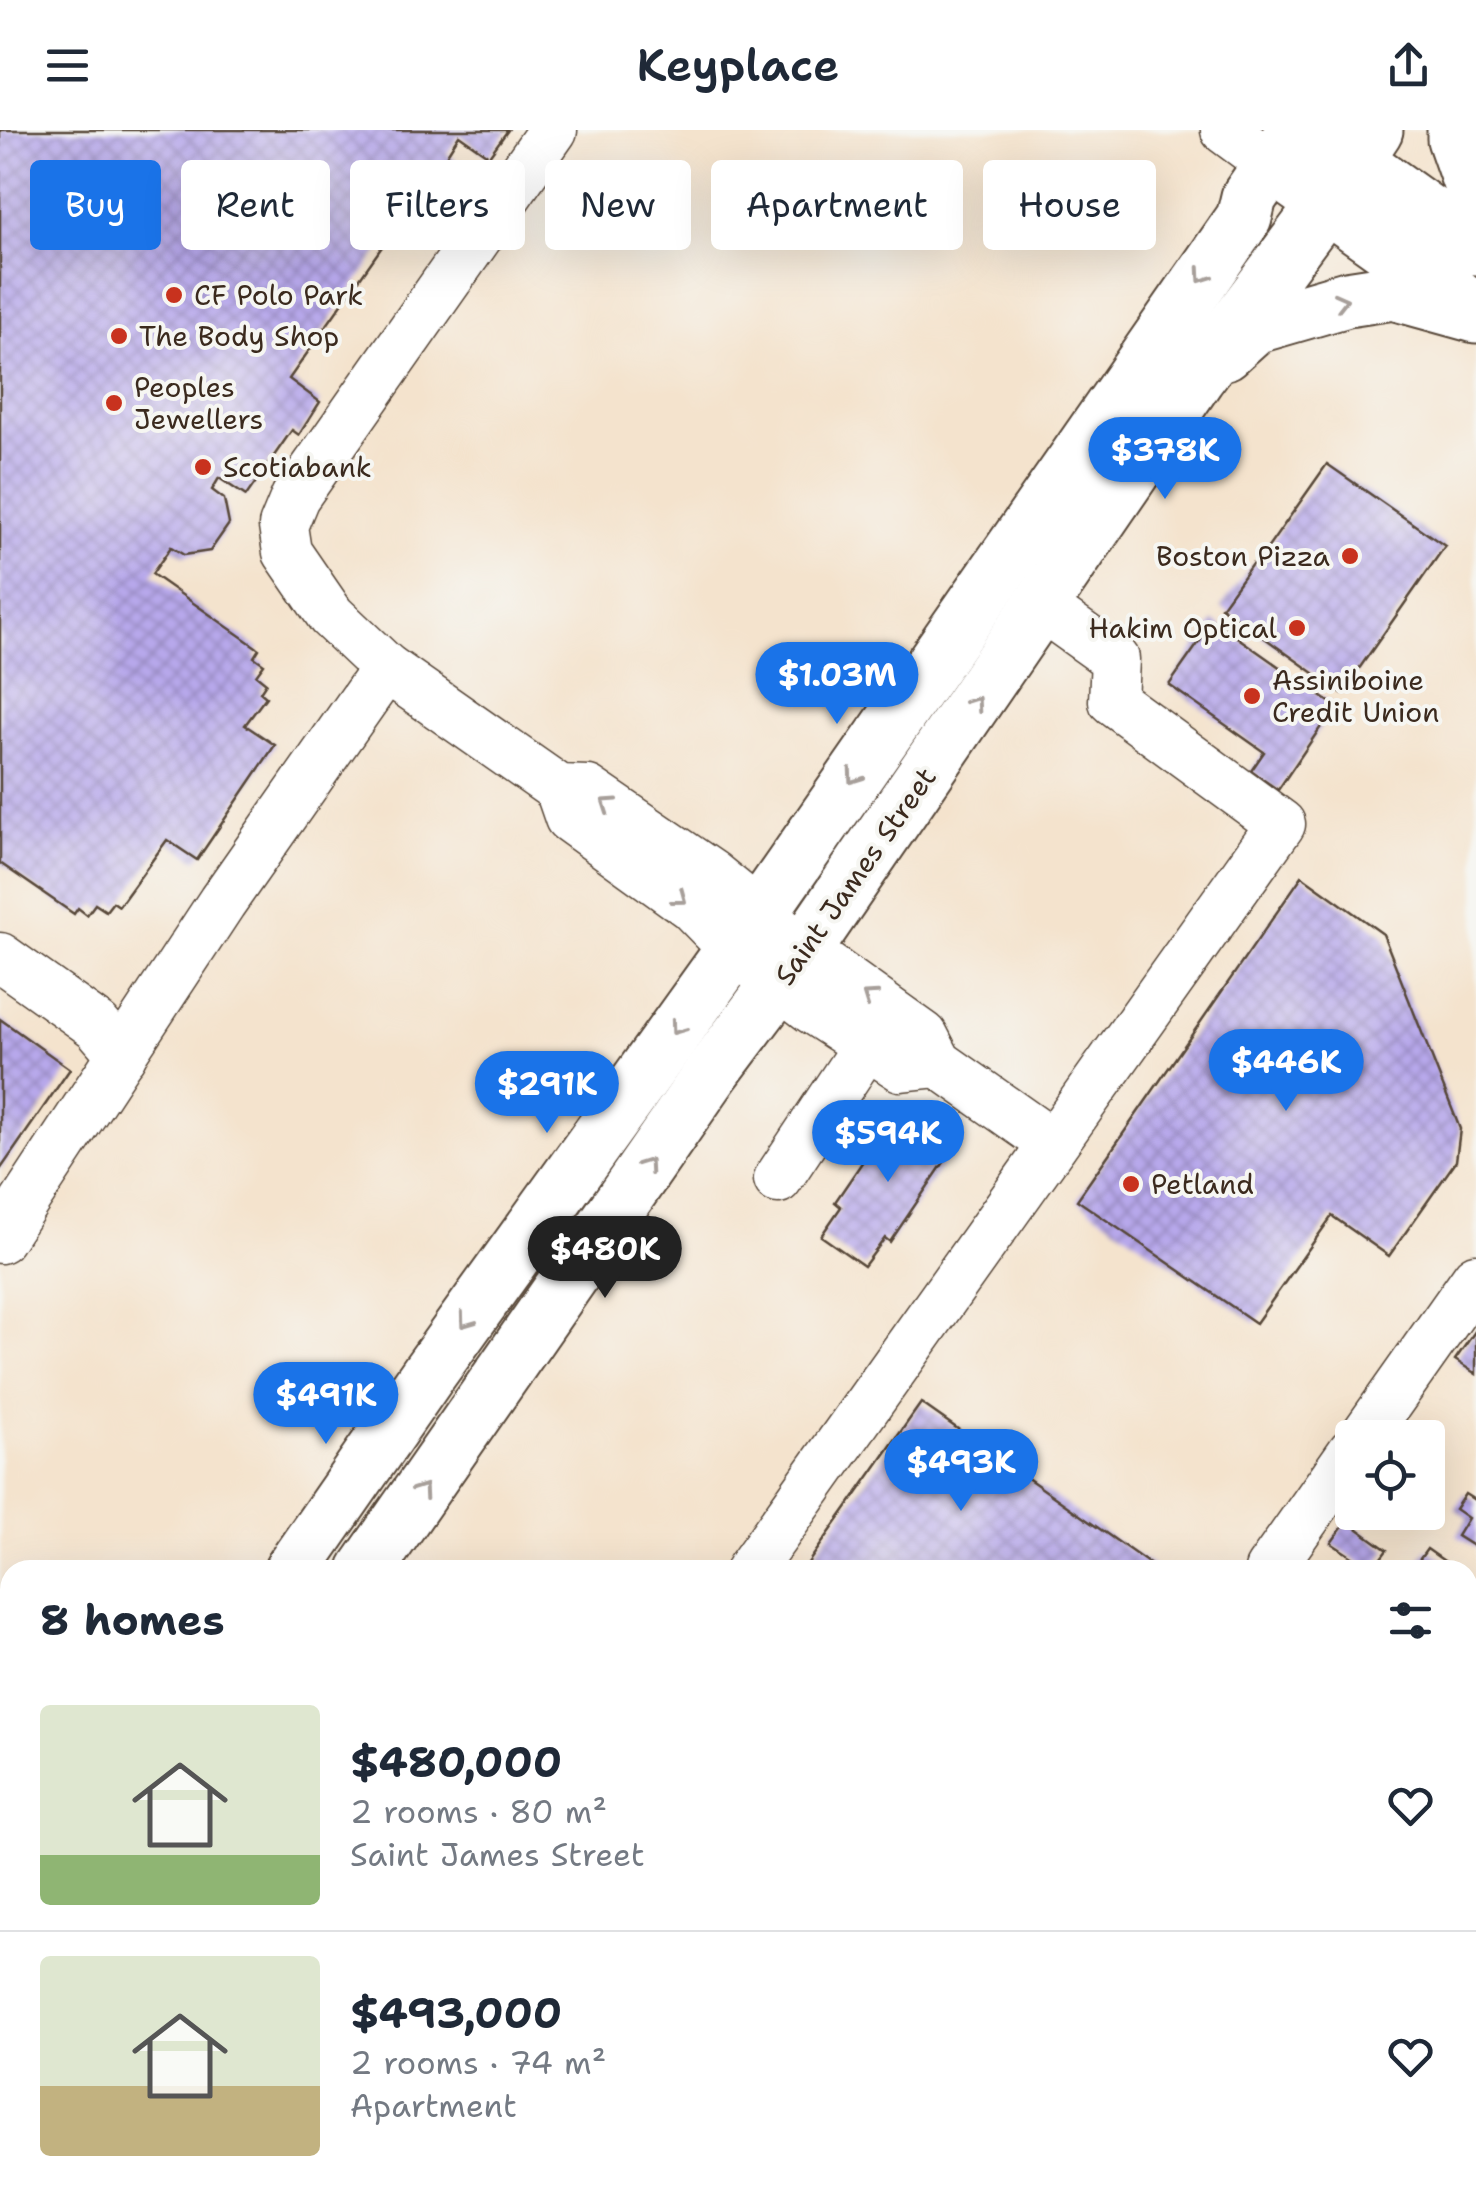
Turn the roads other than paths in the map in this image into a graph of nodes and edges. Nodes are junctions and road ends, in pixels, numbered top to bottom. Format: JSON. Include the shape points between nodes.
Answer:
{"nodes":[{"id":1,"x":554,"y":130,"type":"edge"},
{"id":2,"x":1225,"y":130,"type":"edge"},
{"id":3,"x":1455,"y":130,"type":"edge"},
{"id":4,"x":1283,"y":147,"type":"edge"},
{"id":5,"x":1342,"y":156,"type":"edge"},
{"id":6,"x":1476,"y":199,"type":"edge"},
{"id":7,"x":1476,"y":246,"type":"edge"},
{"id":8,"x":1476,"y":313,"type":"edge"},
{"id":9,"x":1197,"y":378,"type":"junction"},
{"id":10,"x":1042,"y":607,"type":"junction"},
{"id":11,"x":386,"y":668,"type":"junction"},
{"id":12,"x":746,"y":932,"type":"junction"},
{"id":13,"x":0,"y":958,"type":"edge"},
{"id":14,"x":792,"y":967,"type":"junction"},
{"id":15,"x":867,"y":1045,"type":"junction"},
{"id":16,"x":122,"y":1056,"type":"junction"},
{"id":17,"x":938,"y":1063,"type":"junction"},
{"id":18,"x":1052,"y":1144,"type":"junction"},
{"id":19,"x":778,"y":1179,"type":"dead end"},
{"id":20,"x":0,"y":1239,"type":"edge"},
{"id":21,"x":1476,"y":1278,"type":"edge"},
{"id":22,"x":1376,"y":1420,"type":"edge"},
{"id":23,"x":1335,"y":1476,"type":"edge"},
{"id":24,"x":299,"y":1560,"type":"edge"},
{"id":25,"x":373,"y":1560,"type":"edge"},
{"id":26,"x":757,"y":1560,"type":"edge"},
{"id":27,"x":1275,"y":1560,"type":"edge"}],
"edges":[{"from":1,"to":11,"type":"street","via":[[285,515],[287,552],[313,592]]},
{"from":2,"to":4,"type":"street"},
{"from":3,"to":6,"type":"main road"},
{"from":4,"to":5,"type":"main road"},
{"from":4,"to":12,"type":"main road","name":"Saint James Street","one_way":true,"via":[[1249,197],[1244,218]]},
{"from":5,"to":7,"type":"main road"},
{"from":5,"to":8,"type":"main road"},
{"from":5,"to":9,"type":"main road","name":"Saint James Street","via":[[1300,234]]},
{"from":9,"to":8,"type":"main road","one_way":true,"via":[[1254,326],[1347,299],[1393,292]]},
{"from":9,"to":10,"type":"main road","name":"Saint James Street"},
{"from":14,"to":10,"type":"main road","name":"Saint James Street","one_way":true},
{"from":10,"to":18,"type":"street","via":[[1115,659],[1112,700],[1281,824]]},
{"from":11,"to":12,"type":"street","via":[[559,788],[569,818],[691,906]]},
{"from":11,"to":16,"type":"street"},
{"from":12,"to":14,"type":"street"},
{"from":12,"to":24,"type":"main road","name":"Saint James Street","one_way":true},
{"from":13,"to":16,"type":"street","via":[[97,1026]]},
{"from":14,"to":15,"type":"street"},
{"from":17,"to":14,"type":"street","one_way":true,"via":[[924,1036]]},
{"from":25,"to":14,"type":"main road","name":"Saint James Street","one_way":true,"via":[[713,1070]]},
{"from":15,"to":17,"type":"street","via":[[902,1067]]},
{"from":15,"to":19,"type":"street"},
{"from":16,"to":20,"type":"street"},
{"from":17,"to":18,"type":"street"},
{"from":18,"to":26,"type":"street"},
{"from":21,"to":22,"type":"street"},
{"from":23,"to":27,"type":"street"}]}
